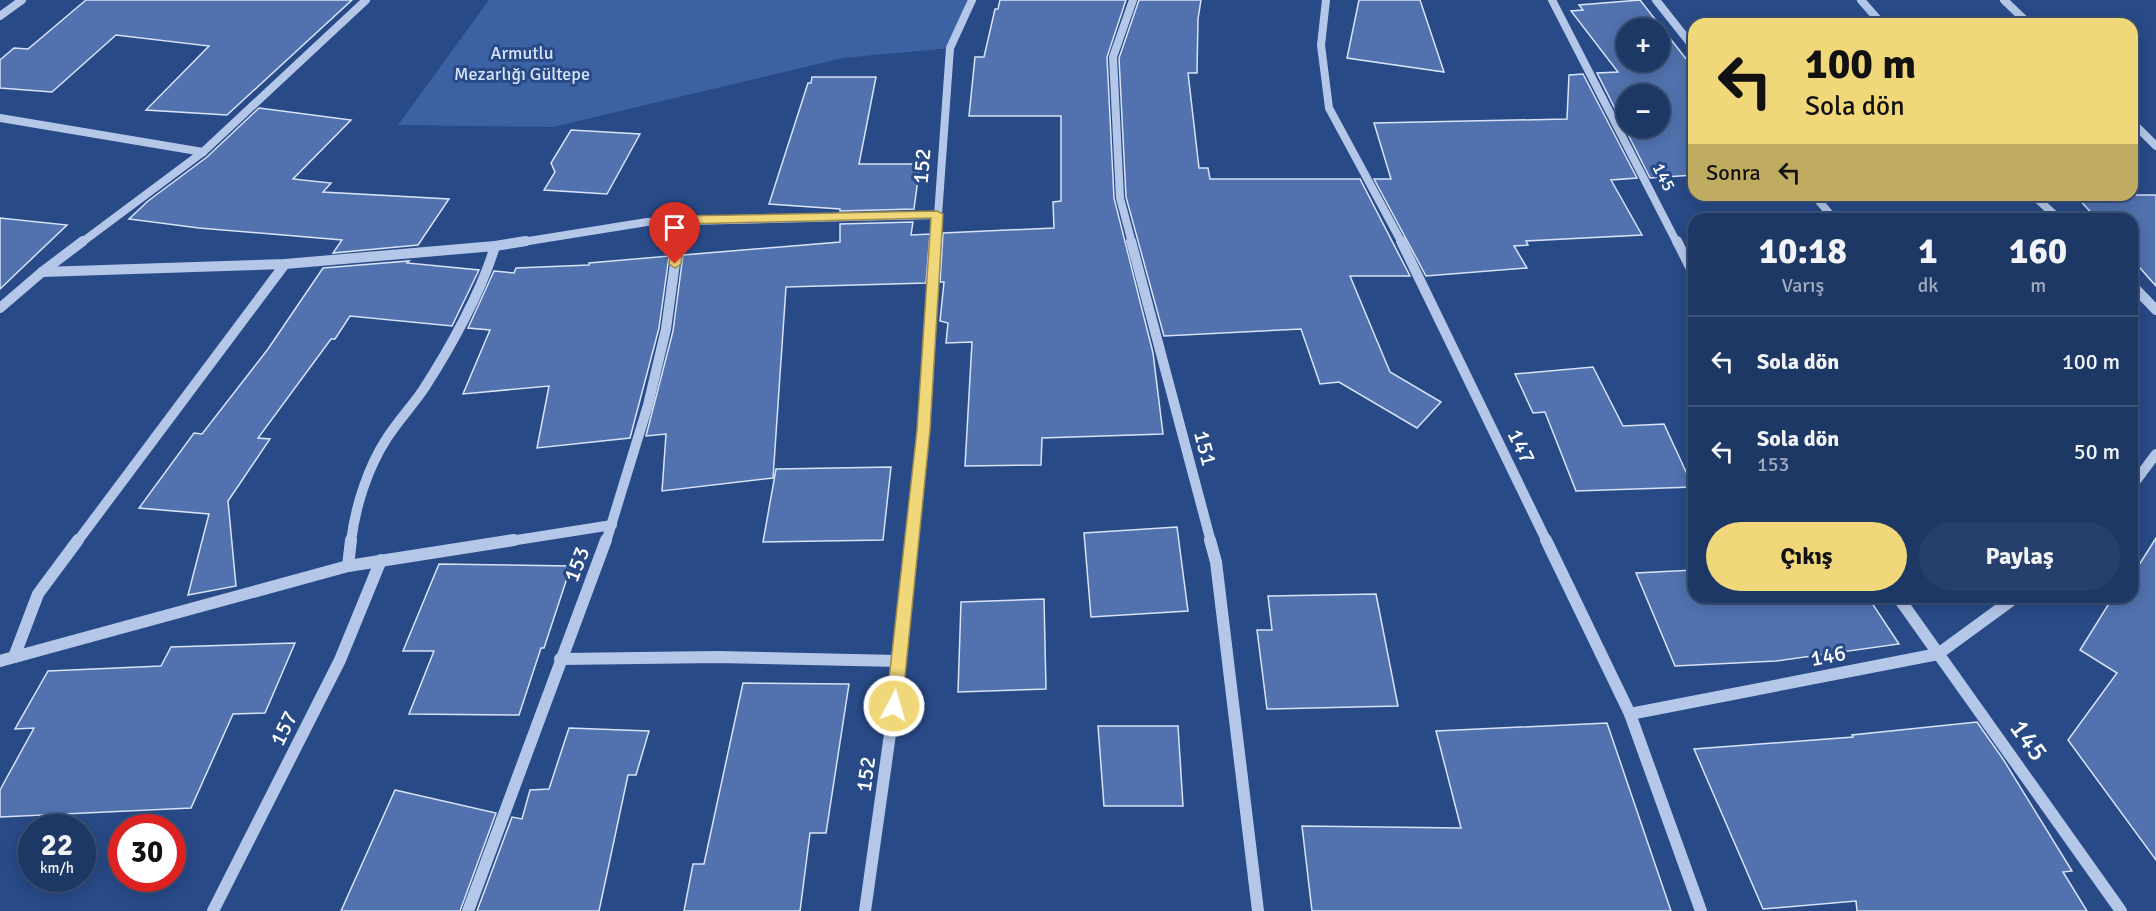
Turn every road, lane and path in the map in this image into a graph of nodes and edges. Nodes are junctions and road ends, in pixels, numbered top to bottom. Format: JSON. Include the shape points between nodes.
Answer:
{"nodes":[{"id":1,"x":22,"y":0,"type":"edge"},
{"id":2,"x":366,"y":0,"type":"edge"},
{"id":3,"x":972,"y":0,"type":"edge"},
{"id":4,"x":1133,"y":0,"type":"edge"},
{"id":5,"x":1326,"y":0,"type":"edge"},
{"id":6,"x":1552,"y":0,"type":"edge"},
{"id":7,"x":1656,"y":0,"type":"edge"},
{"id":8,"x":1861,"y":0,"type":"edge"},
{"id":9,"x":2004,"y":0,"type":"edge"},
{"id":10,"x":0,"y":16,"type":"edge"},
{"id":11,"x":1877,"y":18,"type":"edge"},
{"id":12,"x":2023,"y":18,"type":"edge"},
{"id":13,"x":1688,"y":40,"type":"edge"},
{"id":14,"x":0,"y":118,"type":"edge"},
{"id":15,"x":2138,"y":128,"type":"edge"},
{"id":16,"x":2156,"y":146,"type":"edge"},
{"id":17,"x":203,"y":152,"type":"junction"},
{"id":18,"x":1819,"y":201,"type":"edge"},
{"id":19,"x":2040,"y":201,"type":"edge"},
{"id":20,"x":1829,"y":213,"type":"edge"},
{"id":21,"x":2052,"y":213,"type":"edge"},
{"id":22,"x":937,"y":214,"type":"junction"},
{"id":23,"x":681,"y":220,"type":"junction"},
{"id":24,"x":495,"y":246,"type":"junction"},
{"id":25,"x":1688,"y":259,"type":"edge"},
{"id":26,"x":285,"y":264,"type":"junction"},
{"id":27,"x":42,"y":272,"type":"junction"},
{"id":28,"x":2138,"y":291,"type":"edge"},
{"id":29,"x":0,"y":308,"type":"edge"},
{"id":30,"x":2156,"y":310,"type":"edge"},
{"id":31,"x":2156,"y":454,"type":"edge"},
{"id":32,"x":2138,"y":478,"type":"edge"},
{"id":33,"x":612,"y":525,"type":"junction"},
{"id":34,"x":381,"y":560,"type":"junction"},
{"id":35,"x":348,"y":566,"type":"junction"},
{"id":36,"x":1902,"y":603,"type":"edge"},
{"id":37,"x":2008,"y":603,"type":"edge"},
{"id":38,"x":1938,"y":654,"type":"junction"},
{"id":39,"x":14,"y":657,"type":"junction"},
{"id":40,"x":560,"y":659,"type":"junction"},
{"id":41,"x":0,"y":661,"type":"edge"},
{"id":42,"x":899,"y":661,"type":"junction"},
{"id":43,"x":1630,"y":714,"type":"junction"},
{"id":44,"x":213,"y":911,"type":"edge"},
{"id":45,"x":468,"y":911,"type":"edge"},
{"id":46,"x":865,"y":911,"type":"edge"},
{"id":47,"x":1258,"y":911,"type":"edge"},
{"id":48,"x":1701,"y":911,"type":"edge"},
{"id":49,"x":2121,"y":911,"type":"edge"}],
"edges":[{"from":1,"to":10,"type":"street"},
{"from":2,"to":17,"type":"street"},
{"from":3,"to":22,"type":"street","name":"152","via":[[950,48]]},
{"from":4,"to":47,"type":"street","name":"151","via":[[1113,57],[1120,198],[1215,562]]},
{"from":5,"to":43,"type":"street","name":"147","via":[[1321,45],[1329,108],[1392,222]]},
{"from":6,"to":25,"type":"street","name":"145"},
{"from":7,"to":13,"type":"street"},
{"from":8,"to":11,"type":"street"},
{"from":9,"to":12,"type":"street"},
{"from":14,"to":17,"type":"street"},
{"from":15,"to":16,"type":"street"},
{"from":17,"to":27,"type":"street"},
{"from":18,"to":20,"type":"street"},
{"from":19,"to":21,"type":"street"},
{"from":22,"to":23,"type":"street"},
{"from":22,"to":42,"type":"street","name":"152","via":[[923,430]]},
{"from":23,"to":24,"type":"street"},
{"from":23,"to":33,"type":"street","name":"153","via":[[666,329]]},
{"from":24,"to":26,"type":"street"},
{"from":24,"to":35,"type":"street","via":[[487,273],[458,327],[423,389],[386,440],[365,484]]},
{"from":26,"to":27,"type":"street"},
{"from":26,"to":39,"type":"street","via":[[38,594]]},
{"from":27,"to":29,"type":"street"},
{"from":28,"to":30,"type":"street"},
{"from":31,"to":32,"type":"street"},
{"from":33,"to":34,"type":"street"},
{"from":33,"to":40,"type":"street","name":"153"},
{"from":34,"to":35,"type":"street"},
{"from":34,"to":44,"type":"street","name":"157","via":[[340,660]]},
{"from":35,"to":39,"type":"street"},
{"from":36,"to":38,"type":"street","name":"145"},
{"from":37,"to":38,"type":"street","name":"146"},
{"from":38,"to":43,"type":"street","name":"146"},
{"from":38,"to":49,"type":"street","name":"145"},
{"from":39,"to":41,"type":"street"},
{"from":40,"to":42,"type":"street"},
{"from":40,"to":45,"type":"street","name":"153"},
{"from":42,"to":46,"type":"street","name":"152"},
{"from":43,"to":48,"type":"street","name":"147"}]}
